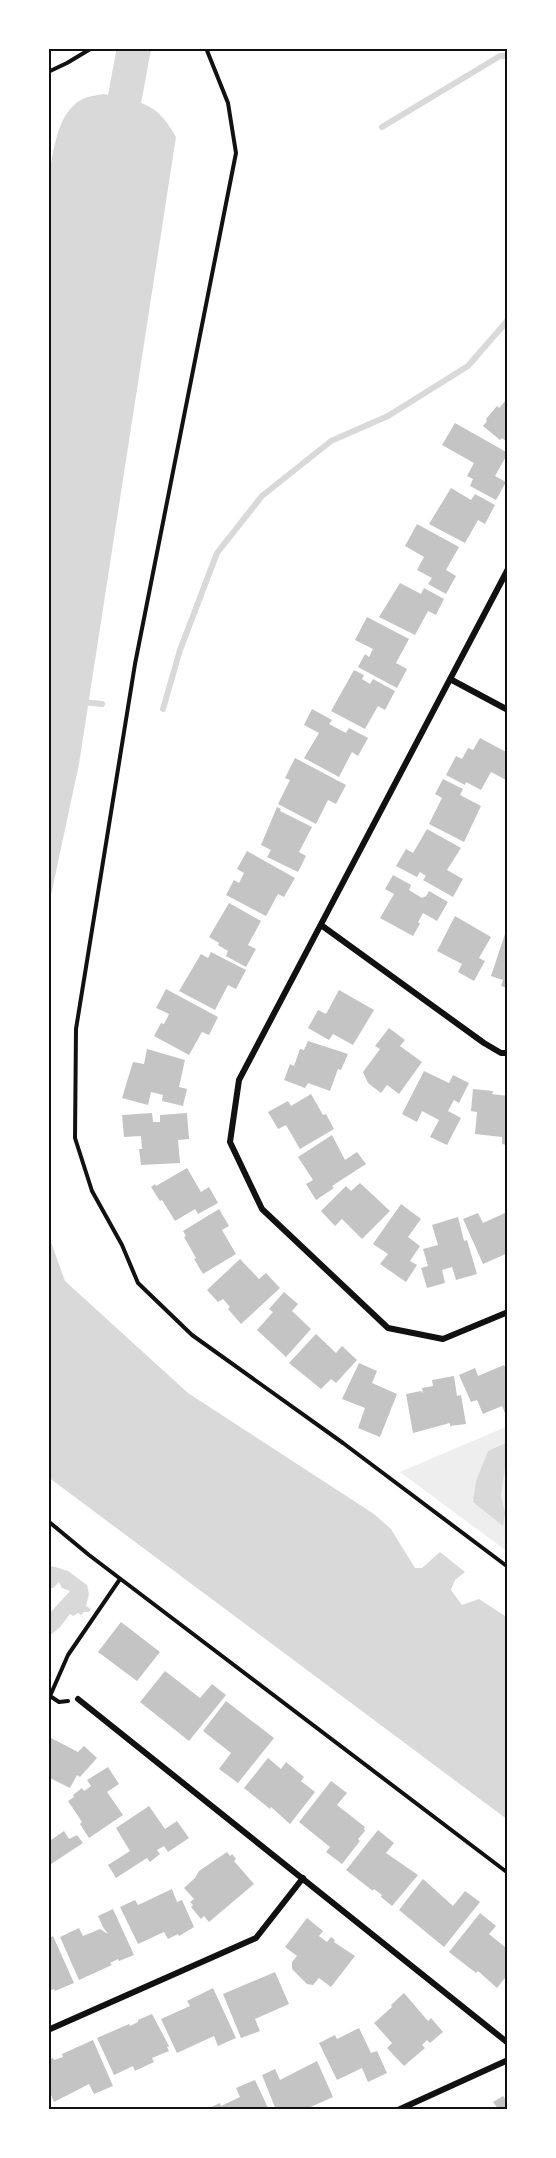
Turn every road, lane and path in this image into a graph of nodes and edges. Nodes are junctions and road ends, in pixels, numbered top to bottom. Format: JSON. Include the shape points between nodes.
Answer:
{"nodes":[{"id":1,"x":92,"y":48,"type":"edge"},
{"id":2,"x":206,"y":48,"type":"edge"},
{"id":3,"x":48,"y":72,"type":"edge"},
{"id":4,"x":508,"y":569,"type":"edge"},
{"id":5,"x":450,"y":679,"type":"junction"},
{"id":6,"x":508,"y":710,"type":"edge"},
{"id":7,"x":321,"y":925,"type":"junction"},
{"id":8,"x":508,"y":1053,"type":"edge"},
{"id":9,"x":508,"y":1312,"type":"edge"},
{"id":10,"x":48,"y":1521,"type":"edge"},
{"id":11,"x":508,"y":1567,"type":"edge"},
{"id":12,"x":120,"y":1579,"type":"junction"},
{"id":13,"x":78,"y":1699,"type":"joint"},
{"id":14,"x":508,"y":1873,"type":"edge"},
{"id":15,"x":303,"y":1878,"type":"junction"},
{"id":16,"x":48,"y":2030,"type":"edge"},
{"id":17,"x":508,"y":2043,"type":"edge"},
{"id":18,"x":508,"y":2060,"type":"edge"},
{"id":19,"x":398,"y":2110,"type":"edge"}],
"edges":[{"from":1,"to":3,"type":"path"},
{"from":2,"to":11,"type":"path","via":[[228,103],[236,153],[131,687],[76,1029],[75,1138],[92,1191],[123,1245],[138,1283],[192,1335]]},
{"from":4,"to":5,"type":"street"},
{"from":5,"to":6,"type":"street"},
{"from":5,"to":7,"type":"street"},
{"from":7,"to":8,"type":"street","via":[[484,1043]]},
{"from":7,"to":9,"type":"street","via":[[239,1080],[230,1142],[262,1209],[388,1328],[443,1339]]},
{"from":10,"to":12,"type":"path"},
{"from":12,"to":13,"type":"path","via":[[68,1655],[50,1696],[59,1702]]},
{"from":12,"to":14,"type":"path"},
{"from":13,"to":15,"type":"street"},
{"from":15,"to":16,"type":"street","via":[[256,1938]]},
{"from":15,"to":17,"type":"street"},
{"from":18,"to":19,"type":"street"}]}
